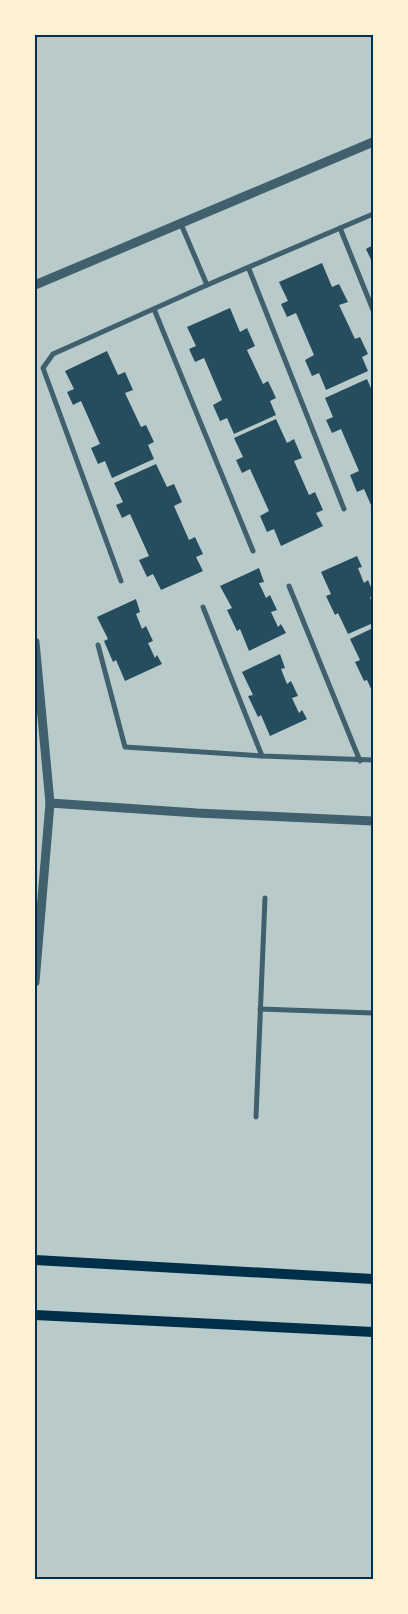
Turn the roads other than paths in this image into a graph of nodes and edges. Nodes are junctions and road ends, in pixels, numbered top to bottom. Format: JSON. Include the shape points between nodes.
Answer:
{"nodes":[{"id":1,"x":373,"y":142,"type":"edge"},
{"id":2,"x":373,"y":214,"type":"edge"},
{"id":3,"x":181,"y":224,"type":"junction"},
{"id":4,"x":340,"y":228,"type":"junction"},
{"id":5,"x":249,"y":269,"type":"junction"},
{"id":6,"x":35,"y":285,"type":"edge"},
{"id":7,"x":207,"y":285,"type":"junction"},
{"id":8,"x":154,"y":309,"type":"junction"},
{"id":9,"x":373,"y":310,"type":"edge"},
{"id":10,"x":344,"y":509,"type":"dead end"},
{"id":11,"x":253,"y":550,"type":"dead end"},
{"id":12,"x":121,"y":581,"type":"dead end"},
{"id":13,"x":289,"y":586,"type":"dead end"},
{"id":14,"x":203,"y":607,"type":"dead end"},
{"id":15,"x":35,"y":642,"type":"edge"},
{"id":16,"x":98,"y":644,"type":"dead end"},
{"id":17,"x":262,"y":756,"type":"junction"},
{"id":18,"x":373,"y":760,"type":"edge"},
{"id":19,"x":360,"y":761,"type":"junction"},
{"id":20,"x":50,"y":803,"type":"junction"},
{"id":21,"x":373,"y":821,"type":"edge"},
{"id":22,"x":265,"y":898,"type":"dead end"},
{"id":23,"x":35,"y":982,"type":"edge"},
{"id":24,"x":260,"y":1009,"type":"junction"},
{"id":25,"x":373,"y":1013,"type":"edge"},
{"id":26,"x":256,"y":1117,"type":"dead end"},
{"id":27,"x":35,"y":1260,"type":"edge"},
{"id":28,"x":373,"y":1279,"type":"edge"},
{"id":29,"x":35,"y":1315,"type":"edge"},
{"id":30,"x":373,"y":1332,"type":"edge"}],
"edges":[{"from":1,"to":3,"type":"street"},
{"from":2,"to":4,"type":"street"},
{"from":3,"to":6,"type":"street"},
{"from":3,"to":7,"type":"street"},
{"from":4,"to":5,"type":"street"},
{"from":4,"to":9,"type":"street"},
{"from":5,"to":7,"type":"street"},
{"from":5,"to":10,"type":"street"},
{"from":7,"to":8,"type":"street"},
{"from":8,"to":11,"type":"street"},
{"from":8,"to":12,"type":"street","via":[[53,354],[44,368]]},
{"from":13,"to":19,"type":"street"},
{"from":14,"to":17,"type":"street"},
{"from":15,"to":20,"type":"street"},
{"from":16,"to":17,"type":"street","via":[[125,748]]},
{"from":17,"to":19,"type":"street"},
{"from":18,"to":19,"type":"street"},
{"from":20,"to":21,"type":"street"},
{"from":20,"to":23,"type":"street"},
{"from":22,"to":24,"type":"street"},
{"from":24,"to":25,"type":"street"},
{"from":24,"to":26,"type":"street"},
{"from":27,"to":28,"type":"main road"},
{"from":29,"to":30,"type":"main road"}]}
